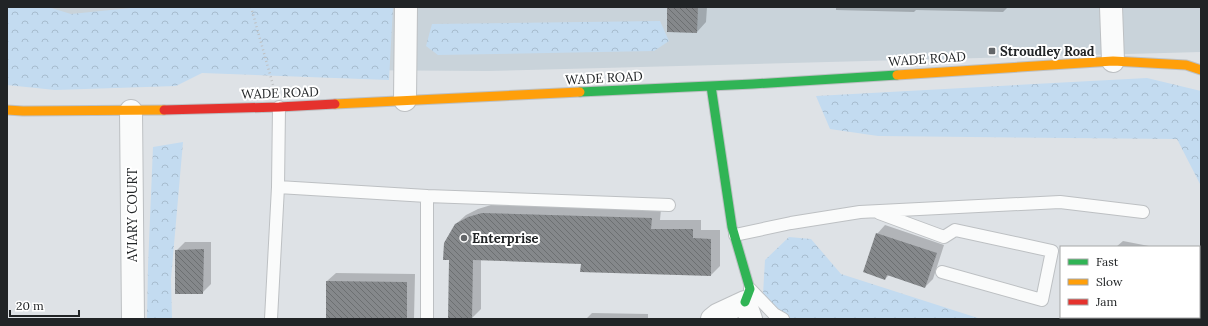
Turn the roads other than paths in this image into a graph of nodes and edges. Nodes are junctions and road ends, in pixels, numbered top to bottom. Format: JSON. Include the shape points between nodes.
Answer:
{"nodes":[{"id":1,"x":406,"y":7,"type":"edge"},
{"id":2,"x":1111,"y":7,"type":"edge"},
{"id":3,"x":1113,"y":61,"type":"junction"},
{"id":4,"x":1201,"y":70,"type":"edge"},
{"id":5,"x":711,"y":86,"type":"junction"},
{"id":6,"x":405,"y":100,"type":"junction"},
{"id":7,"x":280,"y":107,"type":"junction"},
{"id":8,"x":7,"y":110,"type":"edge"},
{"id":9,"x":131,"y":111,"type":"junction"},
{"id":10,"x":278,"y":187,"type":"junction"},
{"id":11,"x":428,"y":196,"type":"junction"},
{"id":12,"x":669,"y":205,"type":"dead end"},
{"id":13,"x":874,"y":211,"type":"junction"},
{"id":14,"x":1143,"y":212,"type":"dead end"},
{"id":15,"x":735,"y":235,"type":"junction"},
{"id":16,"x":942,"y":272,"type":"dead end"},
{"id":17,"x":749,"y":303,"type":"edge"},
{"id":18,"x":133,"y":319,"type":"edge"},
{"id":19,"x":271,"y":319,"type":"edge"},
{"id":20,"x":427,"y":319,"type":"edge"},
{"id":21,"x":712,"y":319,"type":"edge"},
{"id":22,"x":783,"y":319,"type":"edge"}],
"edges":[{"from":1,"to":6,"type":"street"},
{"from":2,"to":3,"type":"street"},
{"from":3,"to":4,"type":"street","name":"WADE ROAD","via":[[1186,65]]},
{"from":3,"to":5,"type":"street","name":"WADE ROAD"},
{"from":5,"to":6,"type":"street","name":"WADE ROAD"},
{"from":5,"to":15,"type":"street"},
{"from":6,"to":7,"type":"street","name":"WADE ROAD"},
{"from":7,"to":9,"type":"street","name":"WADE ROAD"},
{"from":7,"to":10,"type":"lane"},
{"from":8,"to":9,"type":"street","name":"WADE ROAD"},
{"from":9,"to":18,"type":"street","name":"AVIARY COURT"},
{"from":10,"to":11,"type":"lane"},
{"from":10,"to":19,"type":"lane"},
{"from":11,"to":12,"type":"lane"},
{"from":11,"to":20,"type":"lane"},
{"from":13,"to":14,"type":"lane","via":[[1060,202]]},
{"from":13,"to":15,"type":"lane","via":[[791,223]]},
{"from":13,"to":16,"type":"lane","via":[[944,237],[955,230],[1052,251],[1042,300]]},
{"from":15,"to":17,"type":"street"},
{"from":17,"to":21,"type":"street"},
{"from":17,"to":22,"type":"lane"}]}
